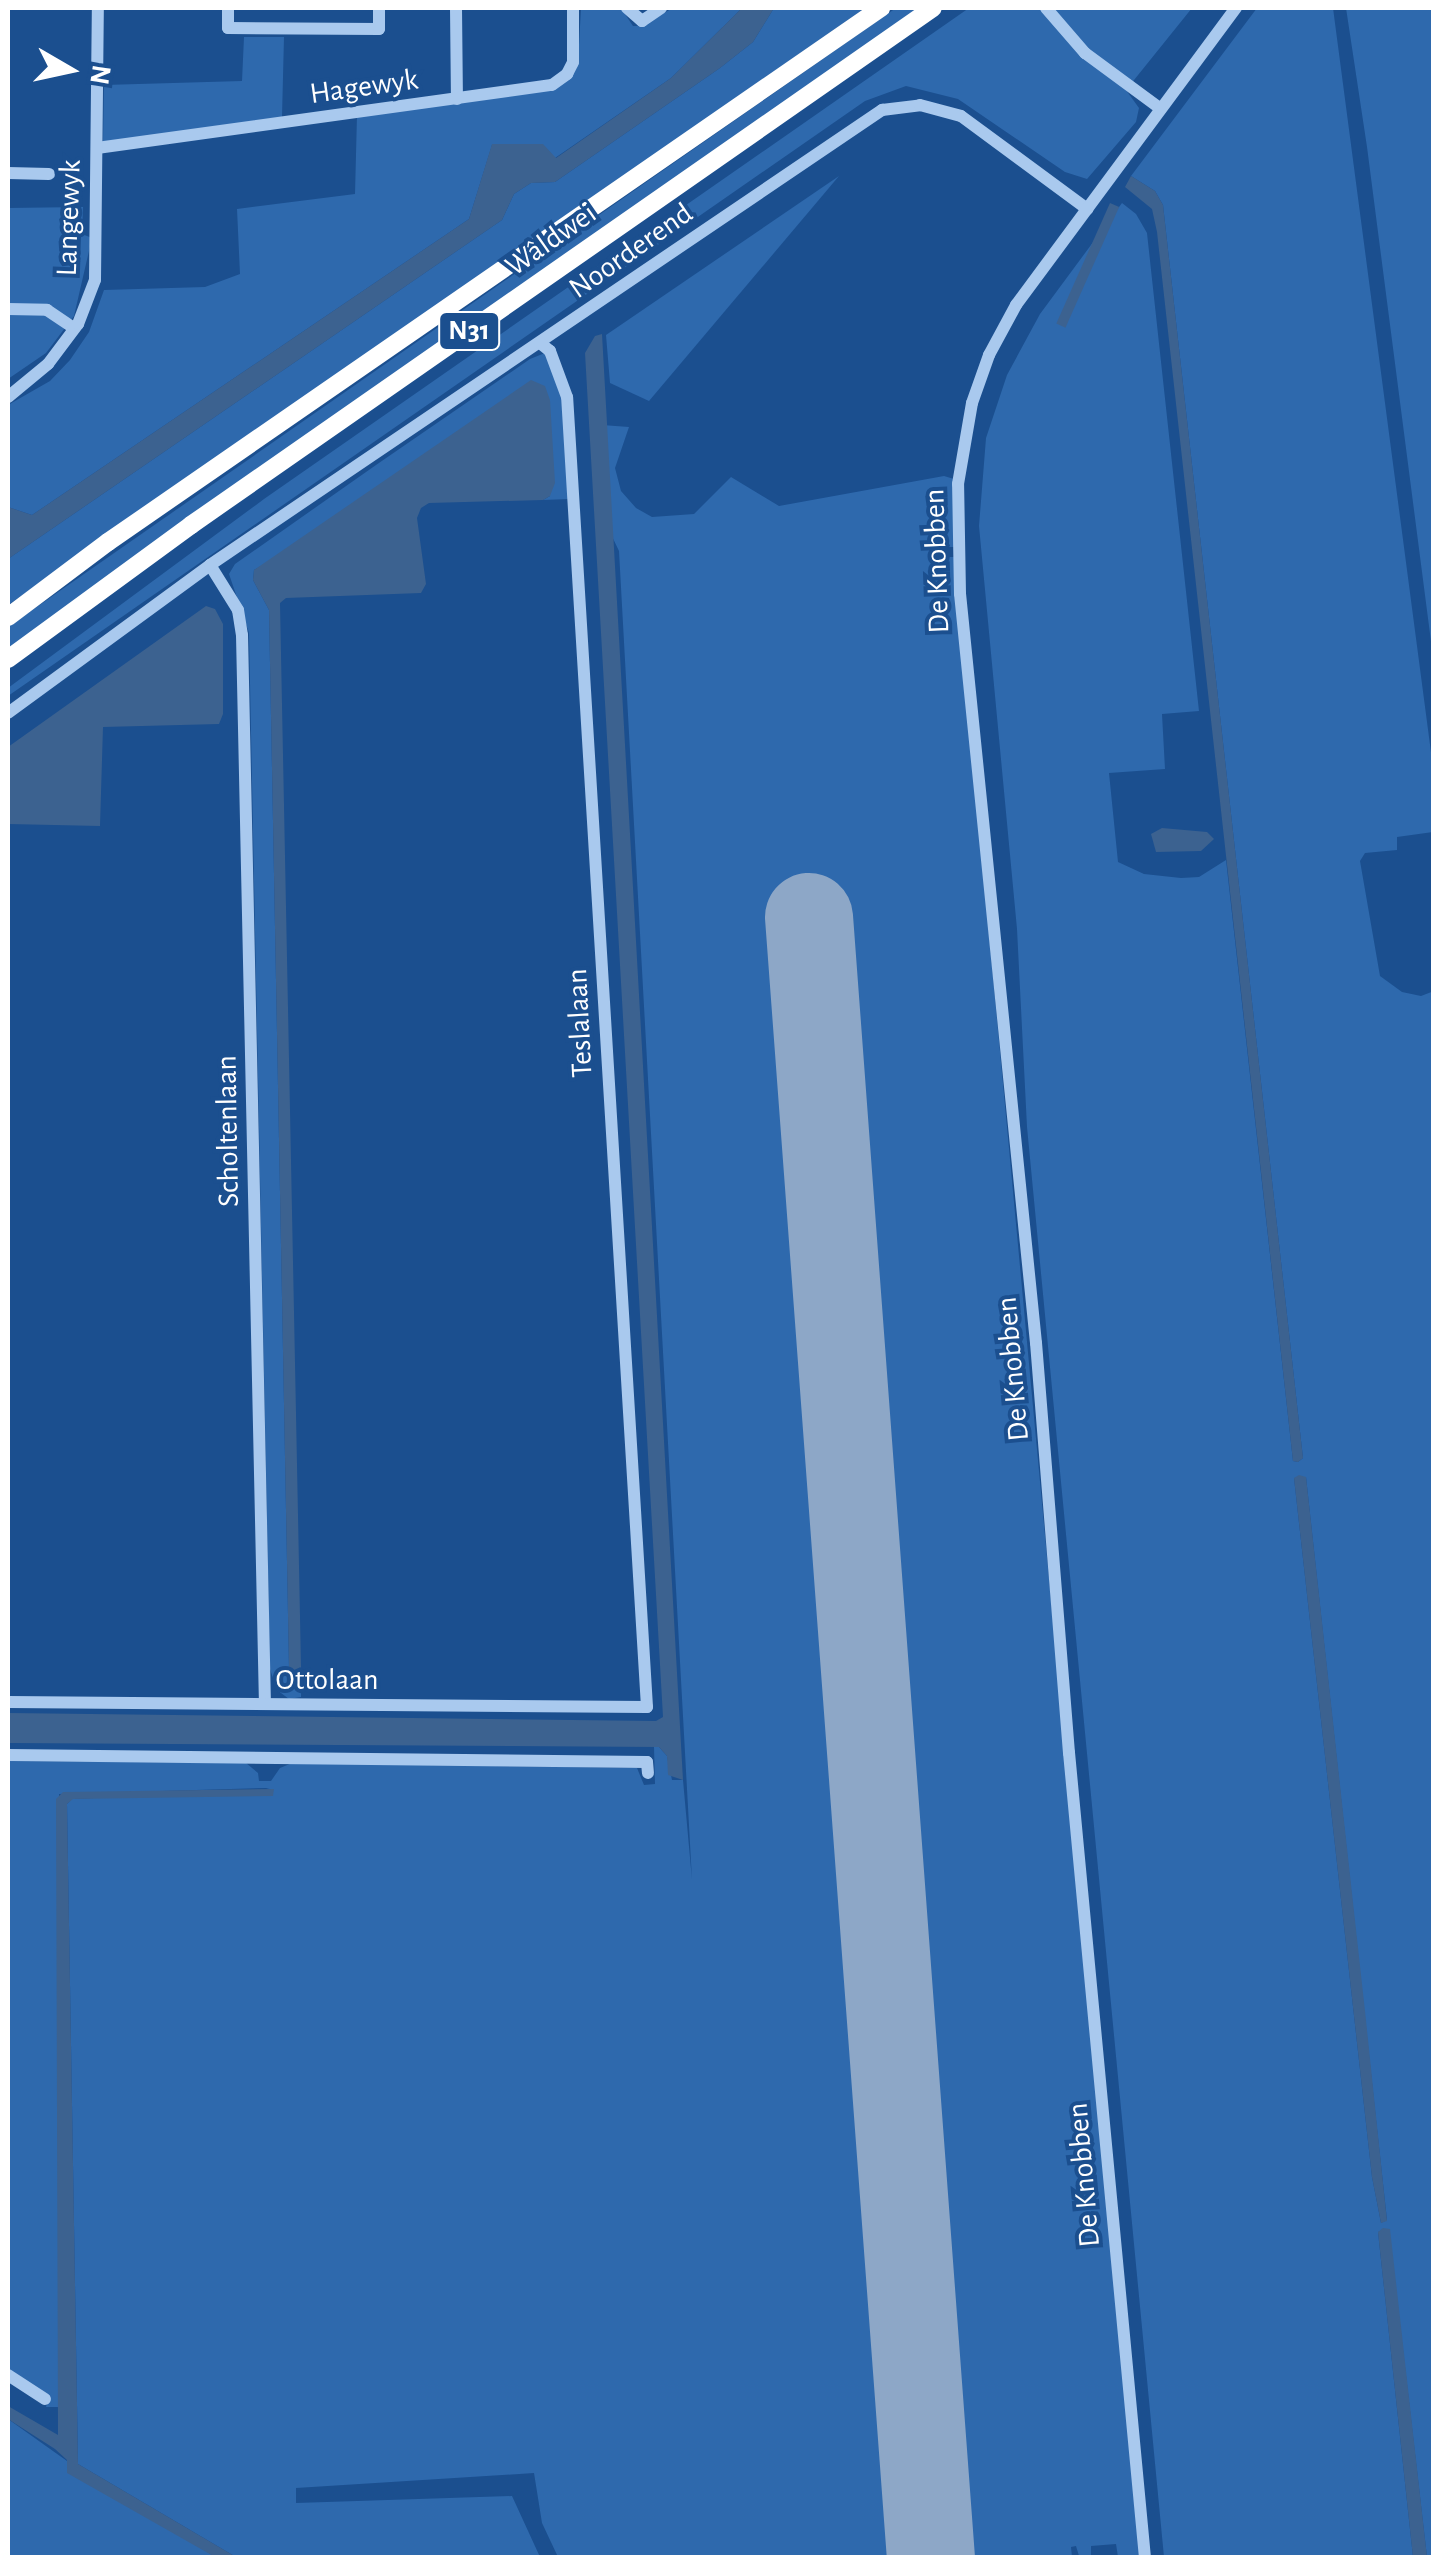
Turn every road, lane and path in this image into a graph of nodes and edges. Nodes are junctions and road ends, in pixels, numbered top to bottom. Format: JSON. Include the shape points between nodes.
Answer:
{"nodes":[{"id":1,"x":98,"y":8,"type":"edge"},
{"id":2,"x":228,"y":8,"type":"edge"},
{"id":3,"x":379,"y":8,"type":"edge"},
{"id":4,"x":456,"y":8,"type":"edge"},
{"id":5,"x":574,"y":8,"type":"edge"},
{"id":6,"x":627,"y":8,"type":"edge"},
{"id":7,"x":661,"y":8,"type":"edge"},
{"id":8,"x":880,"y":8,"type":"edge"},
{"id":9,"x":933,"y":8,"type":"edge"},
{"id":10,"x":1046,"y":8,"type":"edge"},
{"id":11,"x":1236,"y":8,"type":"edge"},
{"id":12,"x":456,"y":100,"type":"junction"},
{"id":13,"x":1161,"y":109,"type":"junction"},
{"id":14,"x":96,"y":148,"type":"junction"},
{"id":15,"x":8,"y":172,"type":"edge"},
{"id":16,"x":49,"y":174,"type":"dead end"},
{"id":17,"x":1087,"y":209,"type":"junction"},
{"id":18,"x":8,"y":309,"type":"edge"},
{"id":19,"x":74,"y":328,"type":"junction"},
{"id":20,"x":540,"y":343,"type":"junction"},
{"id":21,"x":8,"y":398,"type":"edge"},
{"id":22,"x":210,"y":565,"type":"junction"},
{"id":23,"x":8,"y":617,"type":"edge"},
{"id":24,"x":8,"y":659,"type":"edge"},
{"id":25,"x":8,"y":713,"type":"edge"},
{"id":26,"x":8,"y":1702,"type":"edge"},
{"id":27,"x":265,"y":1704,"type":"junction"},
{"id":28,"x":647,"y":1707,"type":"joint"},
{"id":29,"x":8,"y":1755,"type":"edge"},
{"id":30,"x":648,"y":1773,"type":"dead end"},
{"id":31,"x":8,"y":2375,"type":"edge"},
{"id":32,"x":45,"y":2400,"type":"dead end"},
{"id":33,"x":1145,"y":2558,"type":"edge"}],
"edges":[{"from":1,"to":14,"type":"street","name":"Langewyk"},
{"from":2,"to":3,"type":"street","via":[[228,28],[379,29]]},
{"from":4,"to":12,"type":"street"},
{"from":5,"to":12,"type":"street","name":"Hagewyk","via":[[567,74],[552,85]]},
{"from":6,"to":7,"type":"street","via":[[642,20]]},
{"from":8,"to":23,"type":"highway","name":"Wâldwei","number":"N31"},
{"from":9,"to":24,"type":"highway","name":"Wâldwei","number":"N31","via":[[191,524]]},
{"from":10,"to":13,"type":"street","via":[[1085,53]]},
{"from":11,"to":13,"type":"street"},
{"from":12,"to":14,"type":"street","name":"Hagewyk"},
{"from":13,"to":17,"type":"street"},
{"from":14,"to":19,"type":"street","name":"Langewyk","via":[[95,280]]},
{"from":15,"to":16,"type":"street"},
{"from":17,"to":20,"type":"street","name":"Noorderend","via":[[961,116],[940,106],[898,106],[866,118]]},
{"from":17,"to":33,"type":"street","name":"De Knobben","via":[[1016,305],[989,355],[962,445],[956,531]]},
{"from":18,"to":19,"type":"street","via":[[47,310]]},
{"from":19,"to":21,"type":"street","name":"Langewyk","via":[[48,364]]},
{"from":20,"to":22,"type":"street","name":"Noorderend"},
{"from":20,"to":28,"type":"street","name":"Teslalaan","via":[[550,350],[568,396]]},
{"from":22,"to":25,"type":"street","name":"Noorderend"},
{"from":22,"to":27,"type":"street","name":"Scholtenlaan","via":[[238,610],[242,635]]},
{"from":26,"to":27,"type":"street","name":"Ottolaan"},
{"from":27,"to":28,"type":"street","name":"Ottolaan"},
{"from":29,"to":30,"type":"street","via":[[266,1764],[648,1762]]},
{"from":31,"to":32,"type":"street"}]}
